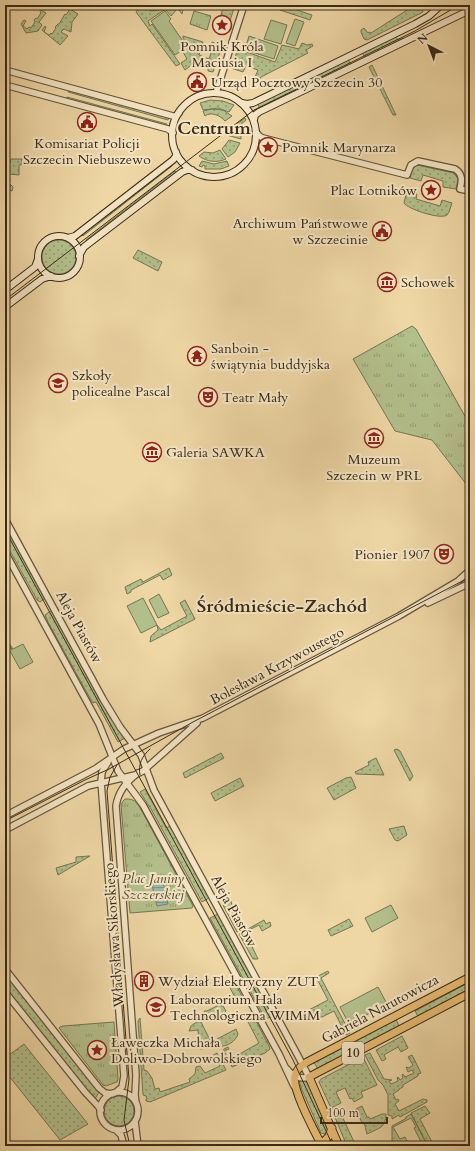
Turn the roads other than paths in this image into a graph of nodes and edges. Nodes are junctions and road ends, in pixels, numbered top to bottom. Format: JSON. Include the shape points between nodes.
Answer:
{"nodes":[{"id":1,"x":244,"y":5,"type":"edge"},
{"id":2,"x":441,"y":5,"type":"edge"},
{"id":3,"x":470,"y":10,"type":"edge"},
{"id":4,"x":5,"y":70,"type":"edge"},
{"id":5,"x":5,"y":84,"type":"edge"},
{"id":6,"x":216,"y":93,"type":"junction"},
{"id":7,"x":242,"y":103,"type":"junction"},
{"id":8,"x":179,"y":113,"type":"junction"},
{"id":9,"x":254,"y":120,"type":"junction"},
{"id":10,"x":173,"y":132,"type":"junction"},
{"id":11,"x":256,"y":132,"type":"junction"},
{"id":12,"x":176,"y":152,"type":"junction"},
{"id":13,"x":192,"y":170,"type":"junction"},
{"id":14,"x":470,"y":191,"type":"edge"},
{"id":15,"x":68,"y":238,"type":"junction"},
{"id":16,"x":80,"y":256,"type":"junction"},
{"id":17,"x":38,"y":259,"type":"junction"},
{"id":18,"x":51,"y":276,"type":"junction"},
{"id":19,"x":5,"y":290,"type":"edge"},
{"id":20,"x":5,"y":307,"type":"edge"},
{"id":21,"x":5,"y":519,"type":"edge"},
{"id":22,"x":5,"y":552,"type":"edge"},
{"id":23,"x":470,"y":570,"type":"edge"},
{"id":24,"x":470,"y":583,"type":"edge"},
{"id":25,"x":406,"y":612,"type":"junction"},
{"id":26,"x":203,"y":718,"type":"junction"},
{"id":27,"x":134,"y":745,"type":"junction"},
{"id":28,"x":112,"y":757,"type":"junction"},
{"id":29,"x":146,"y":769,"type":"junction"},
{"id":30,"x":138,"y":773,"type":"junction"},
{"id":31,"x":122,"y":777,"type":"junction"},
{"id":32,"x":101,"y":782,"type":"junction"},
{"id":33,"x":127,"y":783,"type":"junction"},
{"id":34,"x":5,"y":816,"type":"edge"},
{"id":35,"x":5,"y":830,"type":"edge"},
{"id":36,"x":5,"y":969,"type":"edge"},
{"id":37,"x":470,"y":977,"type":"edge"},
{"id":38,"x":5,"y":992,"type":"edge"},
{"id":39,"x":470,"y":993,"type":"edge"},
{"id":40,"x":303,"y":1064,"type":"junction"},
{"id":41,"x":286,"y":1068,"type":"junction"},
{"id":42,"x":295,"y":1076,"type":"junction"},
{"id":43,"x":309,"y":1077,"type":"junction"},
{"id":44,"x":295,"y":1088,"type":"junction"},
{"id":45,"x":113,"y":1094,"type":"junction"},
{"id":46,"x":136,"y":1103,"type":"junction"},
{"id":47,"x":101,"y":1110,"type":"junction"},
{"id":48,"x":135,"y":1121,"type":"junction"},
{"id":49,"x":332,"y":1128,"type":"junction"},
{"id":50,"x":115,"y":1130,"type":"junction"},
{"id":51,"x":124,"y":1146,"type":"edge"},
{"id":52,"x":138,"y":1146,"type":"edge"},
{"id":53,"x":321,"y":1146,"type":"edge"},
{"id":54,"x":339,"y":1146,"type":"edge"}],
"edges":[{"from":1,"to":6,"type":"street"},
{"from":2,"to":7,"type":"main road","via":[[428,17],[415,24],[254,102]]},
{"from":3,"to":9,"type":"main road","via":[[259,112]]},
{"from":4,"to":8,"type":"street","via":[[172,116]]},
{"from":5,"to":10,"type":"street"},
{"from":6,"to":7,"type":"main road","via":[[231,96]]},
{"from":6,"to":8,"type":"main road","via":[[195,98]]},
{"from":7,"to":9,"type":"main road"},
{"from":8,"to":10,"type":"main road"},
{"from":9,"to":11,"type":"main road"},
{"from":10,"to":12,"type":"main road"},
{"from":11,"to":13,"type":"main road","via":[[252,153],[236,170],[214,177]]},
{"from":11,"to":14,"type":"street","via":[[262,138],[407,175],[413,163],[419,161],[455,169],[462,178],[460,189]]},
{"from":12,"to":13,"type":"main road","via":[[183,163]]},
{"from":12,"to":15,"type":"main road","via":[[176,157],[171,161],[75,236]]},
{"from":13,"to":16,"type":"main road","via":[[182,172],[84,247]]},
{"from":15,"to":16,"type":"main road","via":[[76,245]]},
{"from":15,"to":17,"type":"main road","via":[[57,236],[48,239],[40,247]]},
{"from":16,"to":18,"type":"main road","via":[[77,267],[70,274]]},
{"from":17,"to":18,"type":"main road","via":[[42,268]]},
{"from":17,"to":19,"type":"main road","via":[[35,267]]},
{"from":18,"to":20,"type":"main road","via":[[42,279]]},
{"from":21,"to":27,"type":"street","name":"Aleja Piastów","via":[[102,698]]},
{"from":22,"to":28,"type":"street","name":"Aleja Piastów","via":[[99,724]]},
{"from":23,"to":25,"type":"street","name":"Bolesława Krzywoustego","via":[[459,581]]},
{"from":24,"to":25,"type":"street","name":"Bolesława Krzywoustego"},
{"from":25,"to":26,"type":"street","name":"Bolesława Krzywoustego"},
{"from":26,"to":27,"type":"street","name":"Bolesława Krzywoustego","via":[[158,733]]},
{"from":26,"to":29,"type":"street","name":"Bolesława Krzywoustego"},
{"from":27,"to":28,"type":"street","name":"Bolesława Krzywoustego"},
{"from":27,"to":29,"type":"street","name":"Aleja Piastów","via":[[142,756]]},
{"from":28,"to":31,"type":"street","name":"Aleja Piastów"},
{"from":28,"to":32,"type":"street","via":[[103,769]]},
{"from":28,"to":34,"type":"street","via":[[96,769]]},
{"from":29,"to":30,"type":"street","name":"Bolesława Krzywoustego"},
{"from":29,"to":40,"type":"street","name":"Aleja Piastów","via":[[156,795]]},
{"from":30,"to":31,"type":"street"},
{"from":30,"to":33,"type":"street","name":"Władysława Sikorskiego"},
{"from":31,"to":32,"type":"street"},
{"from":31,"to":33,"type":"street"},
{"from":32,"to":35,"type":"street"},
{"from":32,"to":45,"type":"street","name":"Władysława Sikorskiego","via":[[124,1076],[122,1087]]},
{"from":33,"to":41,"type":"street","name":"Aleja Piastów","via":[[150,819]]},
{"from":33,"to":46,"type":"street","name":"Władysława Sikorskiego","via":[[118,797],[116,810]]},
{"from":36,"to":45,"type":"street","via":[[99,1088],[104,1093]]},
{"from":37,"to":40,"type":"main road","name":"Gabriela Narutowicza","number":"10"},
{"from":38,"to":47,"type":"street"},
{"from":39,"to":43,"type":"main road","name":"Gabriela Narutowicza","number":"10"},
{"from":40,"to":42,"type":"main road","number":"10"},
{"from":40,"to":43,"type":"street","name":"Aleja Piastów"},
{"from":41,"to":42,"type":"street","name":"Aleja Piastów"},
{"from":41,"to":44,"type":"street","name":"Aleja Piastów"},
{"from":42,"to":43,"type":"street"},
{"from":42,"to":44,"type":"main road","name":"Aleja Piastów"},
{"from":43,"to":49,"type":"main road","name":"Aleja Piastów"},
{"from":44,"to":53,"type":"main road","name":"Aleja Piastów"},
{"from":45,"to":46,"type":"street","via":[[127,1094]]},
{"from":45,"to":47,"type":"street","via":[[104,1100]]},
{"from":46,"to":48,"type":"street","via":[[138,1112]]},
{"from":47,"to":50,"type":"street","via":[[104,1122]]},
{"from":48,"to":50,"type":"street","via":[[126,1129]]},
{"from":48,"to":52,"type":"street"},
{"from":49,"to":53,"type":"main road"},
{"from":49,"to":54,"type":"main road","name":"Aleja Piastów"},
{"from":50,"to":51,"type":"street","via":[[121,1135]]}]}
